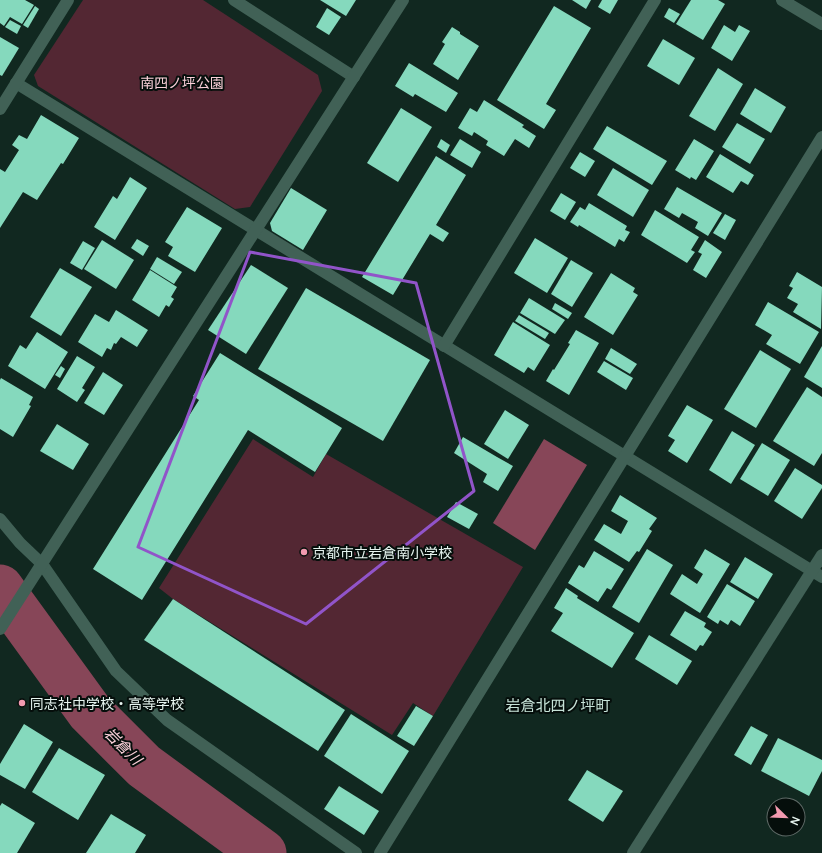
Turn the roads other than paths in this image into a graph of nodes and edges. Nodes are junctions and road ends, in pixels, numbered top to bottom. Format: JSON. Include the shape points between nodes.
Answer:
{"nodes":[{"id":1,"x":68,"y":0,"type":"edge"},
{"id":2,"x":234,"y":0,"type":"edge"},
{"id":3,"x":403,"y":0,"type":"edge"},
{"id":4,"x":655,"y":0,"type":"edge"},
{"id":5,"x":782,"y":0,"type":"edge"},
{"id":6,"x":822,"y":24,"type":"edge"},
{"id":7,"x":354,"y":76,"type":"junction"},
{"id":8,"x":16,"y":83,"type":"junction"},
{"id":9,"x":0,"y":109,"type":"edge"},
{"id":10,"x":822,"y":137,"type":"edge"},
{"id":11,"x":256,"y":230,"type":"junction"},
{"id":12,"x":444,"y":346,"type":"junction"},
{"id":13,"x":625,"y":456,"type":"junction"},
{"id":14,"x":0,"y":519,"type":"edge"},
{"id":15,"x":822,"y":555,"type":"edge"},
{"id":16,"x":42,"y":564,"type":"junction"},
{"id":17,"x":817,"y":574,"type":"edge"},
{"id":18,"x":0,"y":629,"type":"edge"},
{"id":19,"x":356,"y":853,"type":"edge"},
{"id":20,"x":380,"y":853,"type":"edge"},
{"id":21,"x":633,"y":853,"type":"edge"}],
"edges":[{"from":1,"to":8,"type":"street"},
{"from":2,"to":7,"type":"street"},
{"from":3,"to":7,"type":"street"},
{"from":4,"to":12,"type":"street"},
{"from":5,"to":6,"type":"street"},
{"from":7,"to":11,"type":"street"},
{"from":8,"to":9,"type":"street"},
{"from":8,"to":11,"type":"street"},
{"from":10,"to":13,"type":"street"},
{"from":11,"to":12,"type":"street"},
{"from":11,"to":16,"type":"street"},
{"from":12,"to":13,"type":"street"},
{"from":13,"to":17,"type":"street"},
{"from":13,"to":20,"type":"street"},
{"from":14,"to":16,"type":"street"},
{"from":15,"to":17,"type":"street"},
{"from":16,"to":18,"type":"street"},
{"from":16,"to":19,"type":"street","via":[[116,671],[167,720]]},
{"from":17,"to":21,"type":"street"}]}
